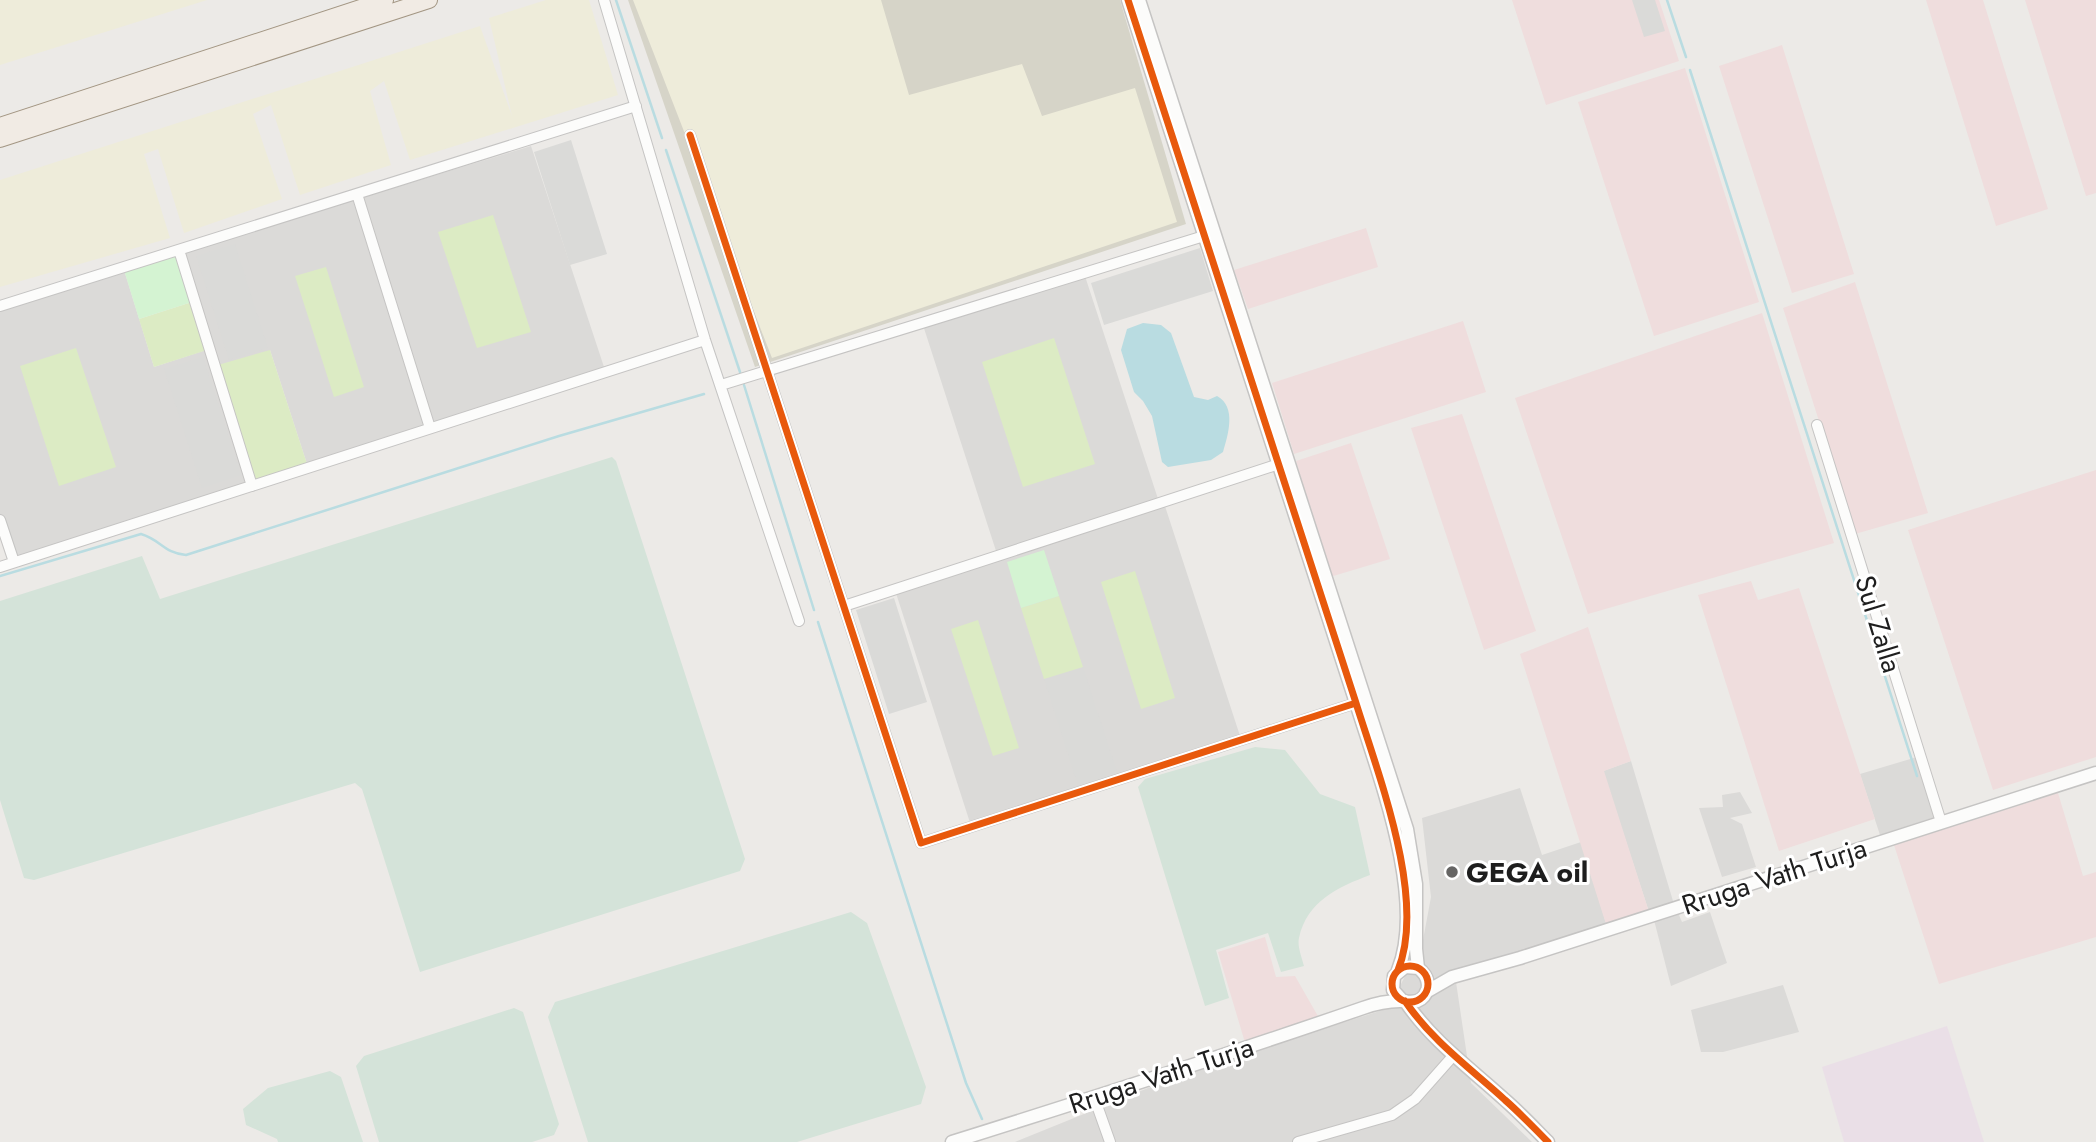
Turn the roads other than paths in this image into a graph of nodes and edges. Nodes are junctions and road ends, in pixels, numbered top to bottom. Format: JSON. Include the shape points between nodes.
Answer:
{"nodes":[{"id":1,"x":385,"y":0,"type":"edge"},
{"id":2,"x":429,"y":0,"type":"edge"},
{"id":3,"x":604,"y":0,"type":"edge"},
{"id":4,"x":1128,"y":0,"type":"edge"},
{"id":5,"x":1139,"y":0,"type":"edge"},
{"id":6,"x":636,"y":106,"type":"junction"},
{"id":7,"x":0,"y":126,"type":"edge"},
{"id":8,"x":690,"y":135,"type":"dead end"},
{"id":9,"x":0,"y":139,"type":"edge"},
{"id":10,"x":357,"y":194,"type":"junction"},
{"id":11,"x":1204,"y":236,"type":"junction"},
{"id":12,"x":179,"y":250,"type":"junction"},
{"id":13,"x":0,"y":306,"type":"edge"},
{"id":14,"x":705,"y":340,"type":"junction"},
{"id":15,"x":766,"y":371,"type":"junction"},
{"id":16,"x":721,"y":385,"type":"junction"},
{"id":17,"x":1817,"y":425,"type":"dead end"},
{"id":18,"x":430,"y":428,"type":"junction"},
{"id":19,"x":1279,"y":464,"type":"junction"},
{"id":20,"x":252,"y":485,"type":"junction"},
{"id":21,"x":0,"y":520,"type":"edge"},
{"id":22,"x":14,"y":562,"type":"junction"},
{"id":23,"x":0,"y":567,"type":"edge"},
{"id":24,"x":844,"y":606,"type":"junction"},
{"id":25,"x":799,"y":621,"type":"dead end"},
{"id":26,"x":1356,"y":703,"type":"junction"},
{"id":27,"x":2096,"y":772,"type":"edge"},
{"id":28,"x":1941,"y":822,"type":"junction"},
{"id":29,"x":1398,"y":970,"type":"junction"},
{"id":30,"x":1421,"y":970,"type":"junction"},
{"id":31,"x":1452,"y":977,"type":"junction"},
{"id":32,"x":1392,"y":983,"type":"junction"},
{"id":33,"x":1425,"y":994,"type":"junction"},
{"id":34,"x":1403,"y":1001,"type":"junction"},
{"id":35,"x":1369,"y":1006,"type":"junction"},
{"id":36,"x":1426,"y":1028,"type":"junction"},
{"id":37,"x":1454,"y":1056,"type":"junction"},
{"id":38,"x":1094,"y":1097,"type":"junction"},
{"id":39,"x":983,"y":1137,"type":"edge"},
{"id":40,"x":952,"y":1142,"type":"edge"},
{"id":41,"x":1110,"y":1142,"type":"edge"},
{"id":42,"x":1298,"y":1142,"type":"edge"},
{"id":43,"x":1548,"y":1142,"type":"edge"}],
"edges":[{"from":1,"to":7,"type":"main road"},
{"from":2,"to":9,"type":"main road"},
{"from":3,"to":6,"type":"street"},
{"from":4,"to":11,"type":"street"},
{"from":5,"to":30,"type":"street","via":[[1407,829],[1416,884],[1416,949]]},
{"from":6,"to":10,"type":"street"},
{"from":6,"to":14,"type":"street"},
{"from":8,"to":15,"type":"street"},
{"from":10,"to":12,"type":"street"},
{"from":10,"to":18,"type":"street"},
{"from":11,"to":15,"type":"street"},
{"from":11,"to":19,"type":"street"},
{"from":12,"to":13,"type":"street"},
{"from":12,"to":20,"type":"street"},
{"from":14,"to":16,"type":"street"},
{"from":14,"to":18,"type":"street"},
{"from":15,"to":16,"type":"street"},
{"from":15,"to":24,"type":"street"},
{"from":16,"to":25,"type":"street"},
{"from":17,"to":28,"type":"street","name":"Sul Zalla"},
{"from":18,"to":20,"type":"street"},
{"from":19,"to":24,"type":"street"},
{"from":19,"to":26,"type":"street"},
{"from":20,"to":22,"type":"street"},
{"from":21,"to":22,"type":"street"},
{"from":22,"to":23,"type":"street"},
{"from":24,"to":26,"type":"street","via":[[920,843]]},
{"from":26,"to":29,"type":"street","via":[[1391,818],[1404,884],[1406,943]]},
{"from":27,"to":28,"type":"street","name":"Rruga Vath Turja"},
{"from":28,"to":31,"type":"street","name":"Rruga Vath Turja"},
{"from":29,"to":30,"type":"street","name":"Rruga Vath Turja","via":[[1412,966]]},
{"from":29,"to":32,"type":"street","name":"Rruga Vath Turja"},
{"from":30,"to":31,"type":"street","name":"Rruga Vath Turja"},
{"from":30,"to":33,"type":"street","via":[[1428,978]]},
{"from":31,"to":33,"type":"street","name":"Rruga Vath Turja"},
{"from":32,"to":34,"type":"street"},
{"from":32,"to":35,"type":"street","name":"Rruga Vath Turja"},
{"from":33,"to":34,"type":"street","name":"Rruga Vath Turja","via":[[1416,1001]]},
{"from":33,"to":36,"type":"street"},
{"from":34,"to":35,"type":"street","name":"Rruga Vath Turja"},
{"from":34,"to":36,"type":"street"},
{"from":35,"to":38,"type":"street","name":"Rruga Vath Turja"},
{"from":36,"to":37,"type":"street"},
{"from":37,"to":42,"type":"street","via":[[1415,1099],[1392,1115]]},
{"from":37,"to":43,"type":"street"},
{"from":38,"to":39,"type":"street","name":"Rruga Vath Turja"},
{"from":38,"to":41,"type":"street"},
{"from":39,"to":40,"type":"street","name":"Rruga Vath Turja"}]}
